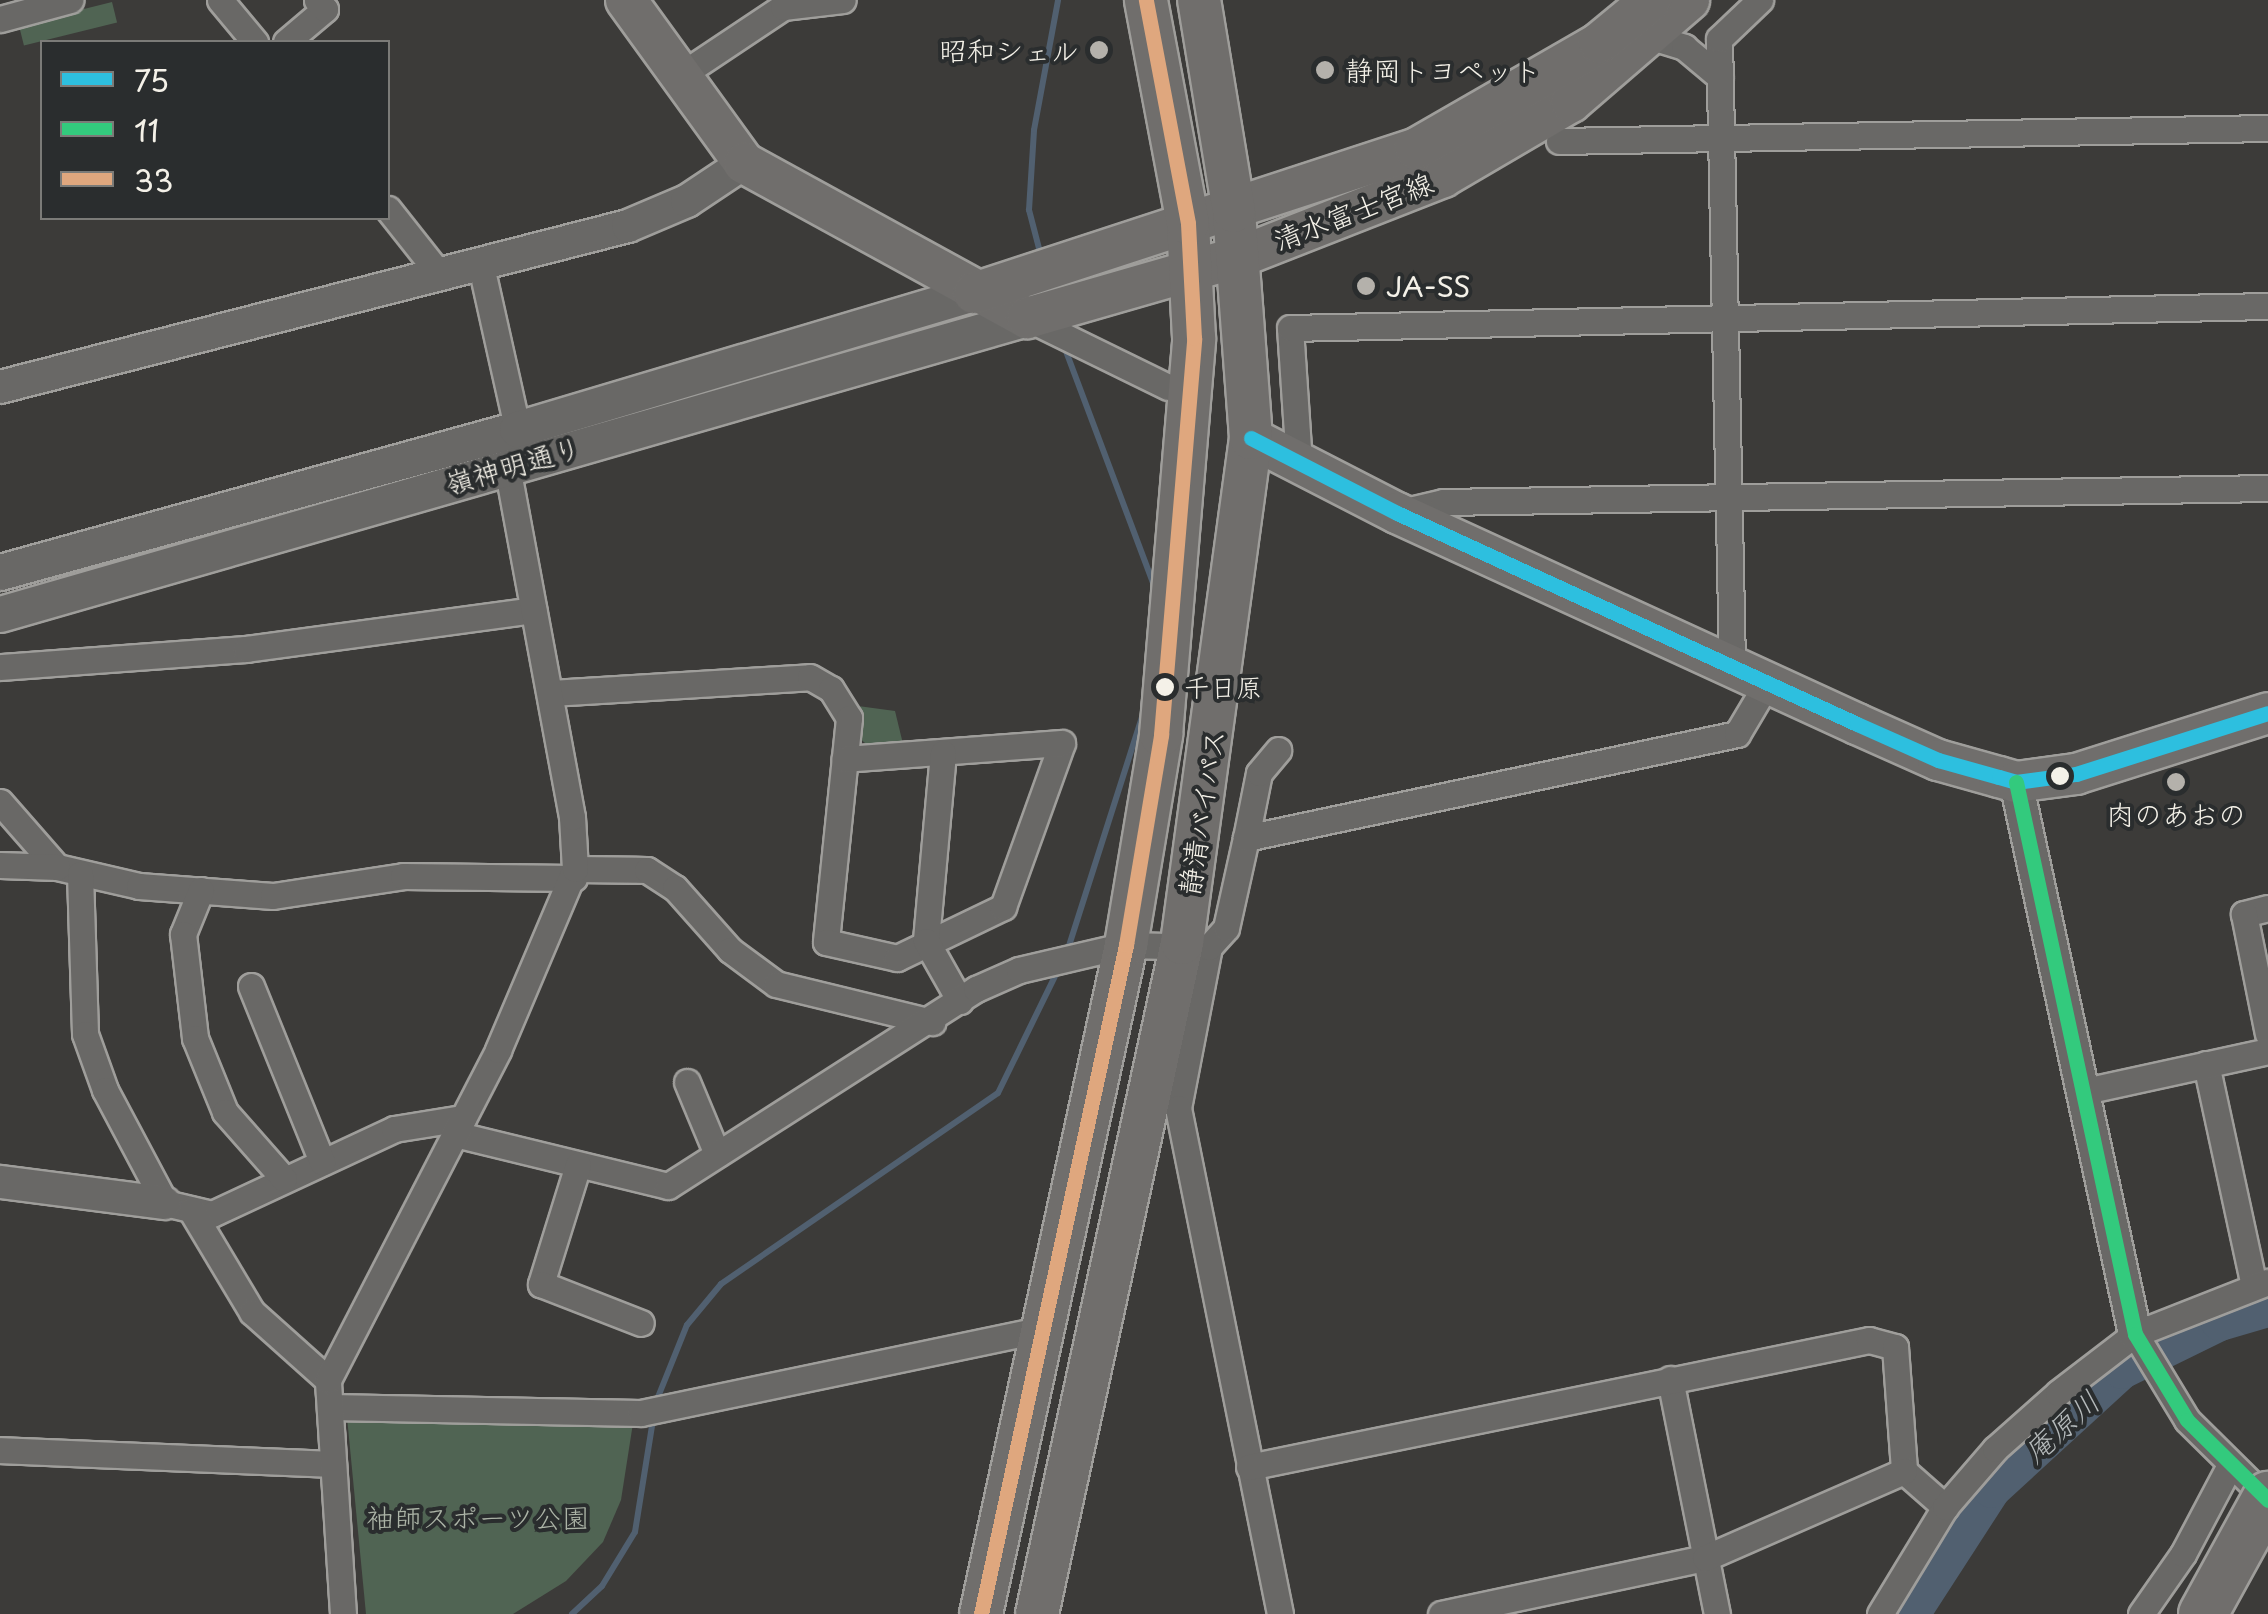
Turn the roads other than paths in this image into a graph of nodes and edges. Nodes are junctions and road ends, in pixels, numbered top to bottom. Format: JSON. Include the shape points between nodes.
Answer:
{"nodes":[{"id":1,"x":70,"y":0,"type":"edge"},
{"id":2,"x":220,"y":0,"type":"edge"},
{"id":3,"x":317,"y":0,"type":"edge"},
{"id":4,"x":626,"y":0,"type":"edge"},
{"id":5,"x":844,"y":0,"type":"edge"},
{"id":6,"x":1146,"y":0,"type":"edge"},
{"id":7,"x":1199,"y":0,"type":"edge"},
{"id":8,"x":1690,"y":0,"type":"edge"},
{"id":9,"x":1760,"y":0,"type":"edge"},
{"id":10,"x":1651,"y":18,"type":"edge"},
{"id":11,"x":0,"y":19,"type":"edge"},
{"id":12,"x":254,"y":40,"type":"edge"},
{"id":13,"x":288,"y":40,"type":"edge"},
{"id":14,"x":681,"y":75,"type":"junction"},
{"id":15,"x":1720,"y":76,"type":"junction"},
{"id":16,"x":2268,"y":128,"type":"edge"},
{"id":17,"x":1720,"y":137,"type":"junction"},
{"id":18,"x":1559,"y":142,"type":"dead end"},
{"id":19,"x":744,"y":163,"type":"junction"},
{"id":20,"x":1234,"y":211,"type":"junction"},
{"id":21,"x":390,"y":212,"type":"edge"},
{"id":22,"x":1188,"y":223,"type":"junction"},
{"id":23,"x":1239,"y":256,"type":"junction"},
{"id":24,"x":480,"y":266,"type":"junction"},
{"id":25,"x":1188,"y":272,"type":"junction"},
{"id":26,"x":441,"y":276,"type":"junction"},
{"id":27,"x":974,"y":293,"type":"junction"},
{"id":28,"x":2268,"y":306,"type":"edge"},
{"id":29,"x":1028,"y":318,"type":"junction"},
{"id":30,"x":1724,"y":319,"type":"junction"},
{"id":31,"x":0,"y":387,"type":"edge"},
{"id":32,"x":1168,"y":388,"type":"dead end"},
{"id":33,"x":1251,"y":438,"type":"junction"},
{"id":34,"x":516,"y":453,"type":"junction"},
{"id":35,"x":1300,"y":463,"type":"junction"},
{"id":36,"x":2268,"y":488,"type":"edge"},
{"id":37,"x":1729,"y":499,"type":"junction"},
{"id":38,"x":1397,"y":513,"type":"junction"},
{"id":39,"x":0,"y":572,"type":"edge"},
{"id":40,"x":532,"y":610,"type":"junction"},
{"id":41,"x":0,"y":614,"type":"edge"},
{"id":42,"x":1732,"y":662,"type":"junction"},
{"id":43,"x":0,"y":667,"type":"edge"},
{"id":44,"x":1769,"y":680,"type":"junction"},
{"id":45,"x":550,"y":693,"type":"junction"},
{"id":46,"x":2268,"y":713,"type":"edge"},
{"id":47,"x":1278,"y":750,"type":"dead end"},
{"id":48,"x":943,"y":753,"type":"junction"},
{"id":49,"x":845,"y":759,"type":"junction"},
{"id":50,"x":2016,"y":782,"type":"junction"},
{"id":51,"x":0,"y":802,"type":"edge"},
{"id":52,"x":1246,"y":838,"type":"junction"},
{"id":53,"x":0,"y":865,"type":"edge"},
{"id":54,"x":69,"y":870,"type":"junction"},
{"id":55,"x":574,"y":873,"type":"junction"},
{"id":56,"x":200,"y":890,"type":"junction"},
{"id":57,"x":2268,"y":908,"type":"edge"},
{"id":58,"x":926,"y":941,"type":"junction"},
{"id":59,"x":1196,"y":945,"type":"junction"},
{"id":60,"x":1126,"y":946,"type":"junction"},
{"id":61,"x":250,"y":986,"type":"dead end"},
{"id":62,"x":960,"y":1001,"type":"junction"},
{"id":63,"x":932,"y":1022,"type":"junction"},
{"id":64,"x":2268,"y":1034,"type":"edge"},
{"id":65,"x":2268,"y":1051,"type":"edge"},
{"id":66,"x":2206,"y":1064,"type":"junction"},
{"id":67,"x":687,"y":1082,"type":"dead end"},
{"id":68,"x":2080,"y":1092,"type":"junction"},
{"id":69,"x":459,"y":1126,"type":"junction"},
{"id":70,"x":717,"y":1154,"type":"junction"},
{"id":71,"x":322,"y":1162,"type":"junction"},
{"id":72,"x":578,"y":1164,"type":"junction"},
{"id":73,"x":284,"y":1179,"type":"junction"},
{"id":74,"x":0,"y":1182,"type":"edge"},
{"id":75,"x":178,"y":1207,"type":"junction"},
{"id":76,"x":2261,"y":1284,"type":"edge"},
{"id":77,"x":642,"y":1322,"type":"dead end"},
{"id":78,"x":1038,"y":1330,"type":"junction"},
{"id":79,"x":2137,"y":1340,"type":"junction"},
{"id":80,"x":1670,"y":1378,"type":"junction"},
{"id":81,"x":328,"y":1380,"type":"junction"},
{"id":82,"x":330,"y":1407,"type":"junction"},
{"id":83,"x":0,"y":1450,"type":"edge"},
{"id":84,"x":333,"y":1464,"type":"junction"},
{"id":85,"x":1249,"y":1467,"type":"junction"},
{"id":86,"x":2229,"y":1467,"type":"junction"},
{"id":87,"x":1904,"y":1471,"type":"junction"},
{"id":88,"x":2268,"y":1498,"type":"edge"},
{"id":89,"x":1945,"y":1507,"type":"junction"},
{"id":90,"x":1705,"y":1558,"type":"junction"},
{"id":91,"x":343,"y":1614,"type":"edge"},
{"id":92,"x":981,"y":1614,"type":"edge"},
{"id":93,"x":1038,"y":1614,"type":"edge"},
{"id":94,"x":1280,"y":1614,"type":"edge"},
{"id":95,"x":1441,"y":1614,"type":"edge"},
{"id":96,"x":1717,"y":1614,"type":"edge"},
{"id":97,"x":1880,"y":1614,"type":"edge"},
{"id":98,"x":2140,"y":1614,"type":"edge"},
{"id":99,"x":2202,"y":1614,"type":"edge"}],
"edges":[{"from":1,"to":11,"type":"street"},
{"from":2,"to":12,"type":"street"},
{"from":3,"to":13,"type":"street","via":[[325,9]]},
{"from":4,"to":14,"type":"main road"},
{"from":5,"to":14,"type":"street","via":[[782,7]]},
{"from":6,"to":22,"type":"highway","name":"静清バイパス"},
{"from":7,"to":20,"type":"highway","name":"静清バイパス"},
{"from":8,"to":10,"type":"main road","name":"清水富士宮線"},
{"from":9,"to":15,"type":"street","via":[[1719,39]]},
{"from":10,"to":15,"type":"street"},
{"from":10,"to":20,"type":"main road","name":"清水富士宮線","via":[[1480,117],[1332,181]]},
{"from":10,"to":23,"type":"main road","name":"清水富士宮線","via":[[1571,102],[1443,177]]},
{"from":14,"to":19,"type":"main road"},
{"from":15,"to":17,"type":"street"},
{"from":16,"to":17,"type":"street"},
{"from":17,"to":18,"type":"street"},
{"from":17,"to":30,"type":"street"},
{"from":19,"to":24,"type":"street","via":[[686,201],[628,226]]},
{"from":19,"to":27,"type":"main road"},
{"from":20,"to":22,"type":"main road","name":"清水富士宮線"},
{"from":20,"to":23,"type":"highway","name":"静清バイパス"},
{"from":21,"to":26,"type":"street"},
{"from":22,"to":25,"type":"highway","name":"静清バイパス"},
{"from":22,"to":27,"type":"main road","name":"清水富士宮線"},
{"from":23,"to":25,"type":"main road","name":"清水富士宮線"},
{"from":23,"to":33,"type":"highway","name":"静清バイパス"},
{"from":24,"to":26,"type":"street"},
{"from":24,"to":34,"type":"street"},
{"from":25,"to":29,"type":"main road","name":"清水富士宮線"},
{"from":25,"to":60,"type":"highway","name":"静清バイパス","via":[[1192,402],[1169,651]]},
{"from":26,"to":31,"type":"street"},
{"from":27,"to":29,"type":"main road"},
{"from":27,"to":34,"type":"main road","name":"嶺神明通り"},
{"from":28,"to":30,"type":"street"},
{"from":29,"to":32,"type":"street"},
{"from":29,"to":34,"type":"main road","name":"嶺神明通り"},
{"from":30,"to":35,"type":"street","via":[[1290,328]]},
{"from":30,"to":37,"type":"street"},
{"from":33,"to":35,"type":"main road"},
{"from":33,"to":59,"type":"highway","name":"静清バイパス"},
{"from":34,"to":39,"type":"main road","name":"嶺神明通り"},
{"from":34,"to":40,"type":"street"},
{"from":34,"to":41,"type":"main road","name":"嶺神明通り"},
{"from":35,"to":38,"type":"main road"},
{"from":36,"to":37,"type":"street"},
{"from":37,"to":38,"type":"street","via":[[1443,502]]},
{"from":37,"to":42,"type":"street"},
{"from":38,"to":42,"type":"main road"},
{"from":40,"to":43,"type":"street","via":[[246,649]]},
{"from":40,"to":45,"type":"street"},
{"from":42,"to":44,"type":"main road"},
{"from":44,"to":50,"type":"main road","via":[[1938,760]]},
{"from":44,"to":52,"type":"street","via":[[1737,734]]},
{"from":45,"to":49,"type":"street","via":[[810,677],[832,688],[849,718]]},
{"from":45,"to":55,"type":"street"},
{"from":46,"to":50,"type":"main road","via":[[2076,774]]},
{"from":47,"to":52,"type":"street","via":[[1259,773]]},
{"from":48,"to":49,"type":"street"},
{"from":48,"to":58,"type":"street"},
{"from":48,"to":58,"type":"street","via":[[1062,743],[1003,908]]},
{"from":49,"to":58,"type":"street","via":[[826,942],[897,958]]},
{"from":50,"to":68,"type":"street"},
{"from":51,"to":54,"type":"street"},
{"from":52,"to":59,"type":"street","via":[[1226,928]]},
{"from":53,"to":54,"type":"street"},
{"from":54,"to":56,"type":"street"},
{"from":54,"to":75,"type":"street","via":[[85,1034],[113,1108]]},
{"from":55,"to":56,"type":"street","via":[[403,876],[273,896]]},
{"from":55,"to":63,"type":"street","via":[[647,870],[776,984]]},
{"from":55,"to":69,"type":"street"},
{"from":56,"to":73,"type":"street","via":[[184,934],[195,1038],[225,1112]]},
{"from":57,"to":64,"type":"street","via":[[2244,914]]},
{"from":58,"to":62,"type":"street"},
{"from":59,"to":60,"type":"street"},
{"from":59,"to":85,"type":"street","via":[[1178,1108]]},
{"from":59,"to":93,"type":"highway","name":"静清バイパス"},
{"from":60,"to":62,"type":"street","via":[[1018,970]]},
{"from":60,"to":78,"type":"highway","name":"静清バイパス"},
{"from":61,"to":71,"type":"street"},
{"from":62,"to":63,"type":"street"},
{"from":63,"to":70,"type":"street"},
{"from":65,"to":66,"type":"street"},
{"from":66,"to":68,"type":"street"},
{"from":66,"to":76,"type":"street"},
{"from":67,"to":70,"type":"street"},
{"from":68,"to":79,"type":"street"},
{"from":69,"to":71,"type":"street","via":[[394,1129]]},
{"from":69,"to":72,"type":"street"},
{"from":69,"to":81,"type":"street"},
{"from":70,"to":72,"type":"street","via":[[668,1186]]},
{"from":71,"to":73,"type":"street"},
{"from":72,"to":77,"type":"street","via":[[541,1284]]},
{"from":73,"to":75,"type":"street","via":[[212,1214]]},
{"from":74,"to":75,"type":"street"},
{"from":75,"to":81,"type":"street","via":[[252,1312]]},
{"from":76,"to":79,"type":"street"},
{"from":78,"to":82,"type":"street","via":[[641,1413]]},
{"from":78,"to":92,"type":"highway","name":"静清バイパス"},
{"from":79,"to":86,"type":"street","via":[[2162,1389]]},
{"from":79,"to":89,"type":"street","via":[[1994,1449]]},
{"from":80,"to":85,"type":"street"},
{"from":80,"to":87,"type":"street","via":[[1868,1340],[1894,1347]]},
{"from":80,"to":90,"type":"street"},
{"from":81,"to":82,"type":"street"},
{"from":82,"to":84,"type":"street"},
{"from":83,"to":84,"type":"street"},
{"from":84,"to":91,"type":"street"},
{"from":85,"to":94,"type":"street"},
{"from":86,"to":88,"type":"street"},
{"from":86,"to":98,"type":"street","via":[[2183,1554]]},
{"from":87,"to":89,"type":"street"},
{"from":87,"to":90,"type":"street"},
{"from":88,"to":99,"type":"highway","bridge":true},
{"from":89,"to":97,"type":"street"},
{"from":90,"to":95,"type":"street"},
{"from":90,"to":96,"type":"street"}]}
